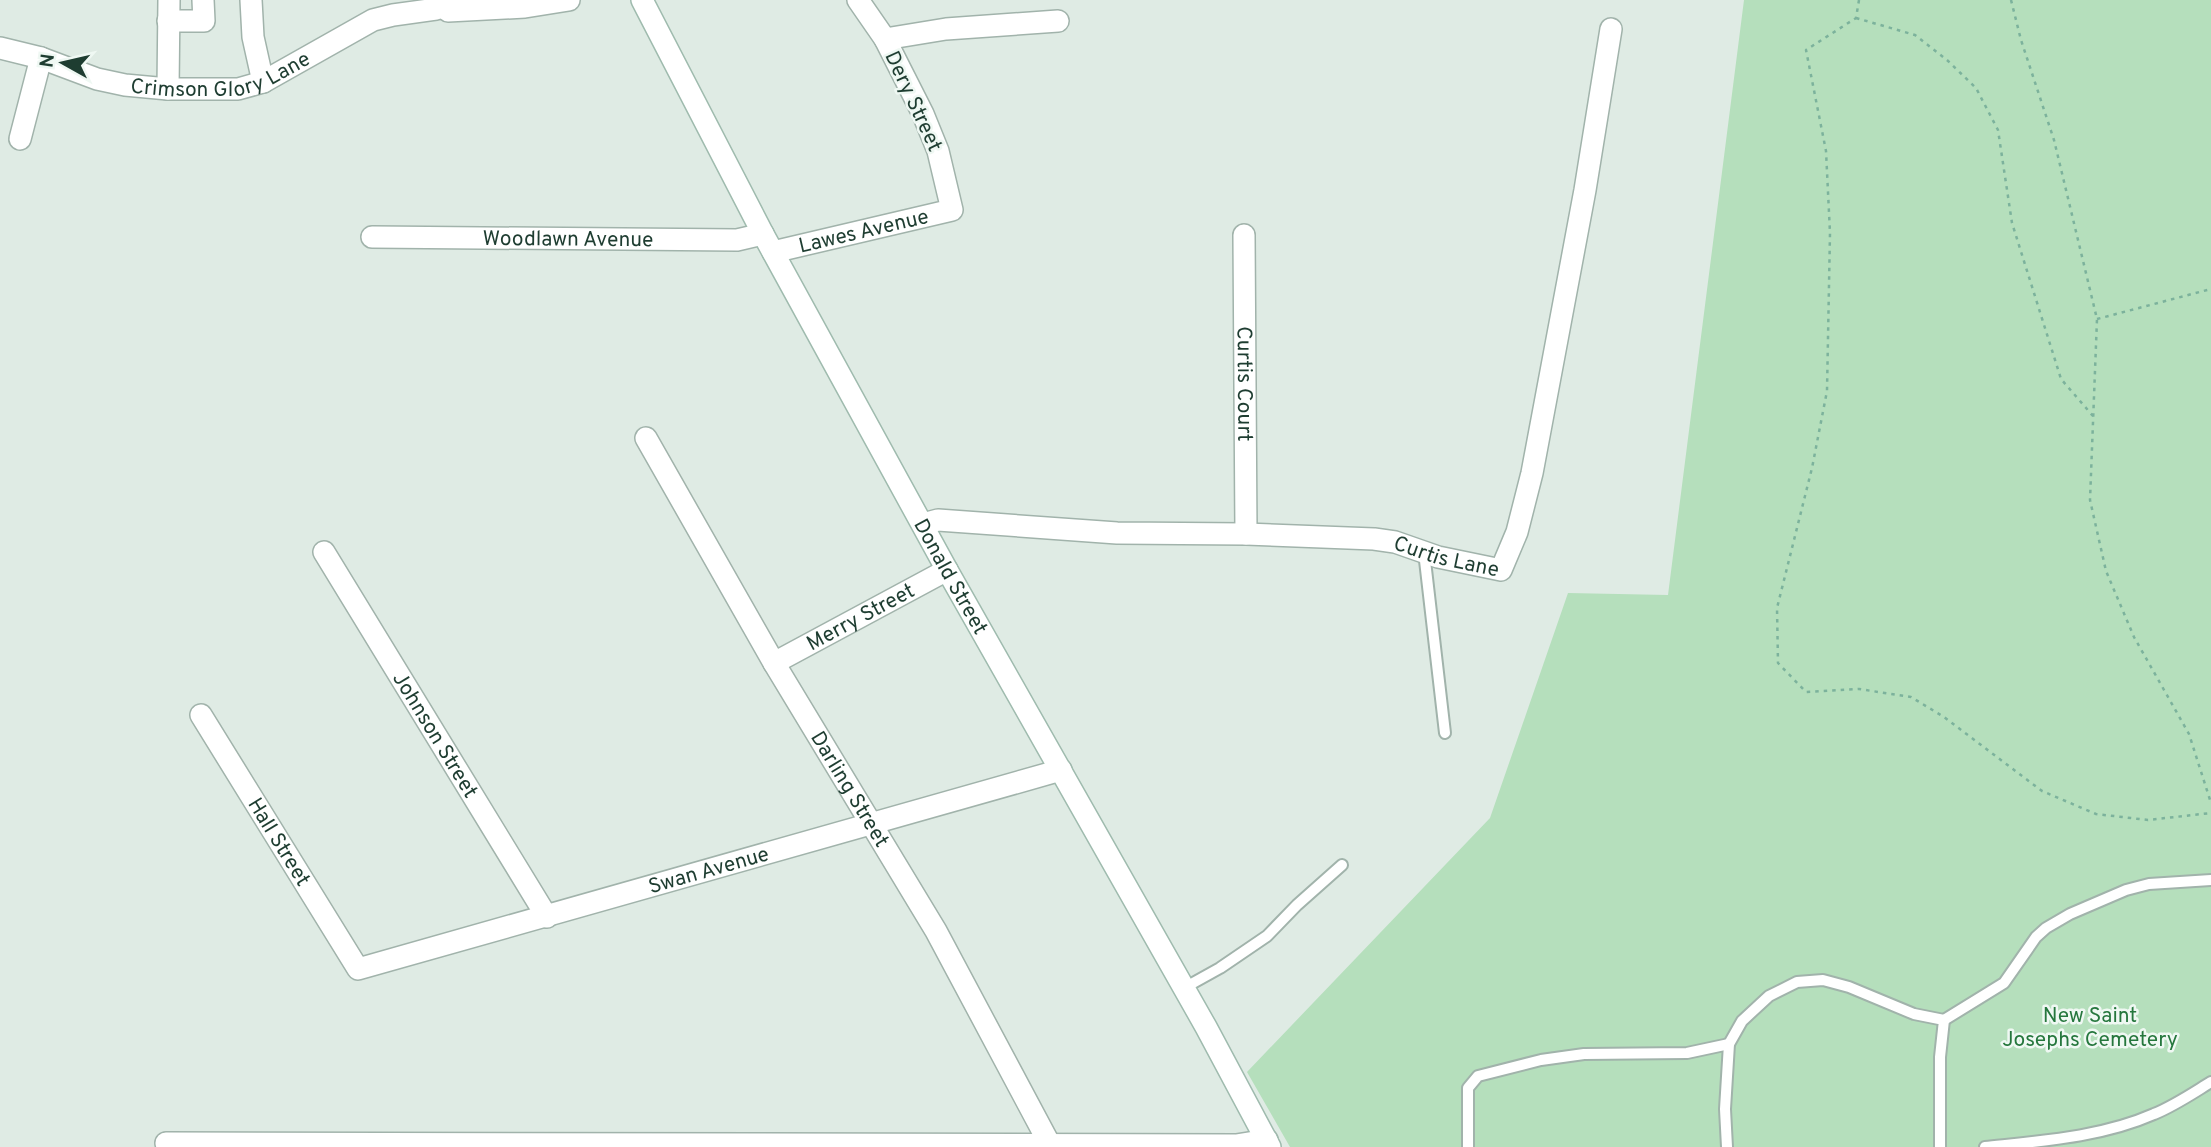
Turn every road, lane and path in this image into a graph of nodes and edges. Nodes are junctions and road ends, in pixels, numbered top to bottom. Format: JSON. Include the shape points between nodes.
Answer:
{"nodes":[{"id":1,"x":204,"y":0,"type":"edge"},
{"id":2,"x":251,"y":0,"type":"edge"},
{"id":3,"x":465,"y":0,"type":"edge"},
{"id":4,"x":569,"y":0,"type":"edge"},
{"id":5,"x":642,"y":0,"type":"edge"},
{"id":6,"x":858,"y":0,"type":"edge"},
{"id":7,"x":1859,"y":0,"type":"edge"},
{"id":8,"x":2011,"y":0,"type":"edge"},
{"id":9,"x":436,"y":9,"type":"junction"},
{"id":10,"x":168,"y":11,"type":"edge"},
{"id":11,"x":1856,"y":18,"type":"junction"},
{"id":12,"x":1058,"y":21,"type":"dead end"},
{"id":13,"x":1611,"y":29,"type":"dead end"},
{"id":14,"x":885,"y":39,"type":"junction"},
{"id":15,"x":0,"y":48,"type":"edge"},
{"id":16,"x":41,"y":58,"type":"junction"},
{"id":17,"x":263,"y":82,"type":"junction"},
{"id":18,"x":168,"y":89,"type":"junction"},
{"id":19,"x":20,"y":139,"type":"dead end"},
{"id":20,"x":952,"y":210,"type":"joint"},
{"id":21,"x":1244,"y":235,"type":"dead end"},
{"id":22,"x":372,"y":237,"type":"dead end"},
{"id":23,"x":768,"y":243,"type":"junction"},
{"id":24,"x":2211,"y":289,"type":"edge"},
{"id":25,"x":2097,"y":319,"type":"junction"},
{"id":26,"x":2093,"y":416,"type":"junction"},
{"id":27,"x":646,"y":438,"type":"dead end"},
{"id":28,"x":923,"y":524,"type":"junction"},
{"id":29,"x":1246,"y":534,"type":"junction"},
{"id":30,"x":324,"y":552,"type":"dead end"},
{"id":31,"x":1424,"y":552,"type":"junction"},
{"id":32,"x":947,"y":570,"type":"junction"},
{"id":33,"x":774,"y":663,"type":"junction"},
{"id":34,"x":201,"y":715,"type":"dead end"},
{"id":35,"x":1445,"y":733,"type":"dead end"},
{"id":36,"x":1061,"y":770,"type":"junction"},
{"id":37,"x":2211,"y":803,"type":"edge"},
{"id":38,"x":2211,"y":813,"type":"edge"},
{"id":39,"x":872,"y":825,"type":"junction"},
{"id":40,"x":1342,"y":865,"type":"dead end"},
{"id":41,"x":2211,"y":880,"type":"edge"},
{"id":42,"x":547,"y":917,"type":"junction"},
{"id":43,"x":358,"y":970,"type":"joint"},
{"id":44,"x":1184,"y":988,"type":"junction"},
{"id":45,"x":1944,"y":1020,"type":"junction"},
{"id":46,"x":1729,"y":1044,"type":"junction"},
{"id":47,"x":2211,"y":1082,"type":"edge"},
{"id":48,"x":166,"y":1143,"type":"dead end"},
{"id":49,"x":1049,"y":1143,"type":"junction"},
{"id":50,"x":1269,"y":1144,"type":"edge"},
{"id":51,"x":1468,"y":1147,"type":"edge"},
{"id":52,"x":1727,"y":1147,"type":"edge"},
{"id":53,"x":1940,"y":1147,"type":"edge"},
{"id":54,"x":1985,"y":1147,"type":"edge"}],
"edges":[{"from":1,"to":10,"type":"street","via":[[204,21]]},
{"from":2,"to":17,"type":"street"},
{"from":3,"to":9,"type":"street","name":"Crimson Glory Lane"},
{"from":4,"to":9,"type":"street","name":"Crimson Glory Lane","via":[[456,12]]},
{"from":5,"to":23,"type":"street","name":"Donald Street"},
{"from":6,"to":14,"type":"street","name":"Dery Street"},
{"from":7,"to":11,"type":"path"},
{"from":8,"to":25,"type":"path","via":[[2054,140]]},
{"from":9,"to":17,"type":"street","name":"Crimson Glory Lane","via":[[364,24]]},
{"from":10,"to":18,"type":"street"},
{"from":11,"to":26,"type":"path","via":[[1915,35],[1976,88],[1998,130],[2012,223],[2061,379]]},
{"from":11,"to":38,"type":"path","via":[[1806,50],[1826,151],[1830,233],[1827,391],[1777,608],[1778,663],[1806,692],[1859,689],[1911,697],[2042,791],[2096,814],[2148,820]]},
{"from":12,"to":14,"type":"street","via":[[946,29]]},
{"from":13,"to":31,"type":"street","name":"Curtis Lane","via":[[1586,190],[1517,532],[1501,570]]},
{"from":14,"to":20,"type":"street","name":"Dery Street","via":[[938,151]]},
{"from":15,"to":16,"type":"street","name":"Crimson Glory Lane"},
{"from":16,"to":18,"type":"street","name":"Crimson Glory Lane","via":[[97,79]]},
{"from":16,"to":19,"type":"street"},
{"from":17,"to":18,"type":"street","name":"Crimson Glory Lane","via":[[238,89]]},
{"from":20,"to":23,"type":"street","name":"Lawes Avenue"},
{"from":21,"to":29,"type":"street","name":"Curtis Court"},
{"from":22,"to":23,"type":"street","name":"Woodlawn Avenue"},
{"from":23,"to":28,"type":"street","name":"Donald Street"},
{"from":24,"to":25,"type":"path"},
{"from":25,"to":26,"type":"path"},
{"from":26,"to":37,"type":"path","via":[[2090,500],[2106,571],[2134,637],[2189,734]]},
{"from":27,"to":33,"type":"street","name":"Darling Street"},
{"from":28,"to":29,"type":"street","name":"Curtis Lane","via":[[938,520],[1117,533]]},
{"from":28,"to":32,"type":"street","name":"Donald Street"},
{"from":29,"to":31,"type":"street","name":"Curtis Lane","via":[[1374,539]]},
{"from":30,"to":42,"type":"street","name":"Johnson Street"},
{"from":31,"to":35,"type":"lane"},
{"from":32,"to":33,"type":"street","name":"Merry Street"},
{"from":32,"to":36,"type":"street","name":"Donald Street"},
{"from":33,"to":39,"type":"street","name":"Darling Street"},
{"from":34,"to":43,"type":"street","name":"Hall Street"},
{"from":36,"to":39,"type":"street","name":"Swan Avenue"},
{"from":36,"to":44,"type":"street","name":"Donald Street"},
{"from":39,"to":42,"type":"street","name":"Swan Avenue"},
{"from":39,"to":49,"type":"street","name":"Darling Street","via":[[936,931]]},
{"from":40,"to":44,"type":"lane","via":[[1267,936]]},
{"from":41,"to":45,"type":"lane","via":[[2149,884],[2070,914],[2036,937],[2004,984]]},
{"from":42,"to":43,"type":"street","name":"Swan Avenue"},
{"from":44,"to":50,"type":"street","name":"Donald Street"},
{"from":45,"to":46,"type":"lane","via":[[1914,1014],[1823,980],[1797,982],[1769,996],[1742,1021]]},
{"from":45,"to":53,"type":"lane"},
{"from":46,"to":51,"type":"lane","via":[[1687,1053],[1584,1054],[1478,1076],[1468,1088]]},
{"from":46,"to":52,"type":"lane"},
{"from":47,"to":54,"type":"lane","via":[[2155,1114],[2113,1128]]},
{"from":48,"to":49,"type":"street"},
{"from":49,"to":50,"type":"street"}]}
